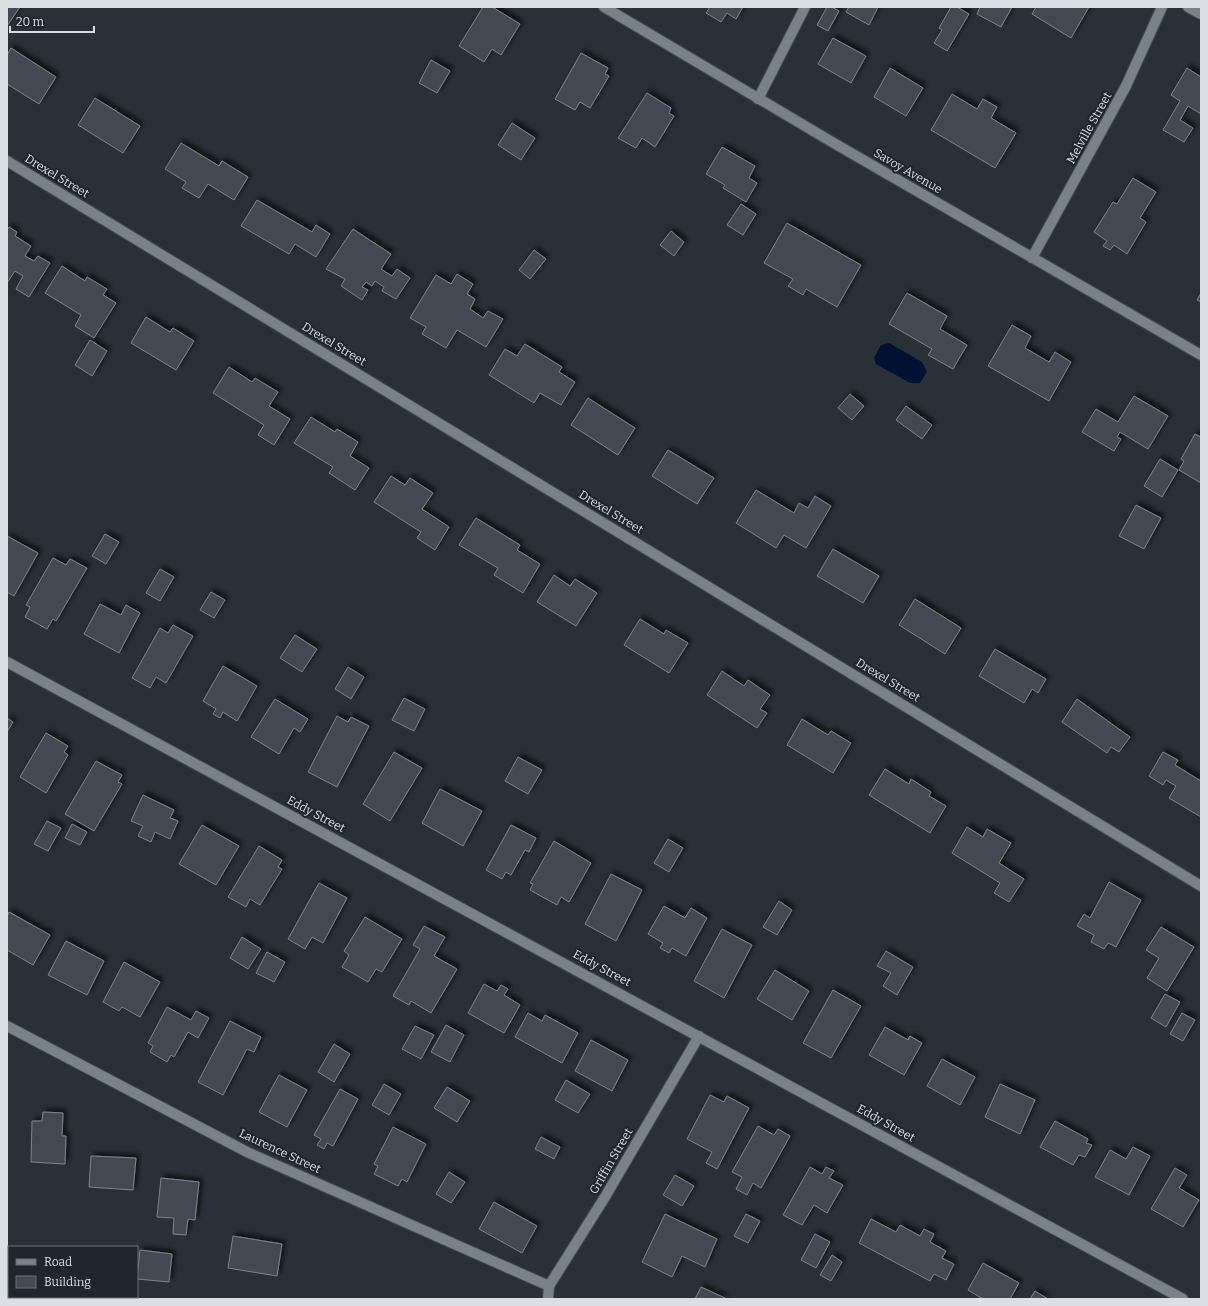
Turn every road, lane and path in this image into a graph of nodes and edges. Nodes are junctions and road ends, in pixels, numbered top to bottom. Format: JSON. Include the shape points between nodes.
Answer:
{"nodes":[{"id":1,"x":604,"y":7,"type":"edge"},
{"id":2,"x":805,"y":7,"type":"edge"},
{"id":3,"x":1162,"y":7,"type":"edge"},
{"id":4,"x":1188,"y":7,"type":"edge"},
{"id":5,"x":1201,"y":14,"type":"edge"},
{"id":6,"x":758,"y":98,"type":"junction"},
{"id":7,"x":7,"y":161,"type":"edge"},
{"id":8,"x":1032,"y":258,"type":"junction"},
{"id":9,"x":1201,"y":355,"type":"edge"},
{"id":10,"x":7,"y":662,"type":"edge"},
{"id":11,"x":1201,"y":886,"type":"edge"},
{"id":12,"x":7,"y":1026,"type":"edge"},
{"id":13,"x":699,"y":1036,"type":"junction"},
{"id":14,"x":549,"y":1286,"type":"junction"},
{"id":15,"x":548,"y":1299,"type":"edge"},
{"id":16,"x":1183,"y":1299,"type":"edge"}],
"edges":[{"from":1,"to":6,"type":"street","name":"Savoy Avenue"},
{"from":2,"to":6,"type":"street"},
{"from":3,"to":8,"type":"street","name":"Melville Street","via":[[1126,86]]},
{"from":4,"to":5,"type":"street"},
{"from":6,"to":8,"type":"street","name":"Savoy Avenue"},
{"from":7,"to":11,"type":"street","name":"Drexel Street"},
{"from":8,"to":9,"type":"street","name":"Savoy Avenue"},
{"from":10,"to":13,"type":"street","name":"Eddy Street"},
{"from":12,"to":14,"type":"street","name":"Laurence Street","via":[[247,1152]]},
{"from":13,"to":14,"type":"street","name":"Griffin Street","via":[[606,1197]]},
{"from":13,"to":16,"type":"street","name":"Eddy Street"},
{"from":14,"to":15,"type":"street","name":"Griffin Street"}]}
